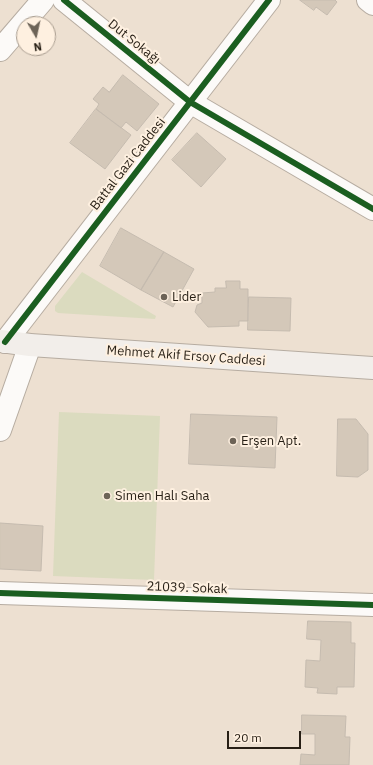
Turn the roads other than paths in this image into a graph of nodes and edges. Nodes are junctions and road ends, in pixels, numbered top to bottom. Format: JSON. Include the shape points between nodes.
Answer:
{"nodes":[{"id":1,"x":43,"y":0,"type":"edge"},
{"id":2,"x":64,"y":0,"type":"edge"},
{"id":3,"x":269,"y":0,"type":"edge"},
{"id":4,"x":368,"y":0,"type":"edge"},
{"id":5,"x":373,"y":4,"type":"edge"},
{"id":6,"x":0,"y":50,"type":"edge"},
{"id":7,"x":190,"y":102,"type":"junction"},
{"id":8,"x":373,"y":208,"type":"edge"},
{"id":9,"x":3,"y":342,"type":"edge"},
{"id":10,"x":30,"y":346,"type":"junction"},
{"id":11,"x":373,"y":368,"type":"edge"},
{"id":12,"x":0,"y":430,"type":"edge"},
{"id":13,"x":0,"y":593,"type":"edge"},
{"id":14,"x":373,"y":605,"type":"edge"}],
"edges":[{"from":1,"to":6,"type":"street"},
{"from":2,"to":7,"type":"street","name":"Dut Sokağı"},
{"from":3,"to":7,"type":"street","name":"Battal Gazi Caddesi"},
{"from":4,"to":5,"type":"street"},
{"from":7,"to":8,"type":"street","name":"Dut Sokağı"},
{"from":7,"to":9,"type":"street","name":"Battal Gazi Caddesi"},
{"from":9,"to":10,"type":"main road","name":"Mehmet Akif Ersoy Caddesi"},
{"from":10,"to":11,"type":"main road","name":"Mehmet Akif Ersoy Caddesi"},
{"from":10,"to":12,"type":"street"},
{"from":13,"to":14,"type":"street","name":"21039. Sokak"}]}
